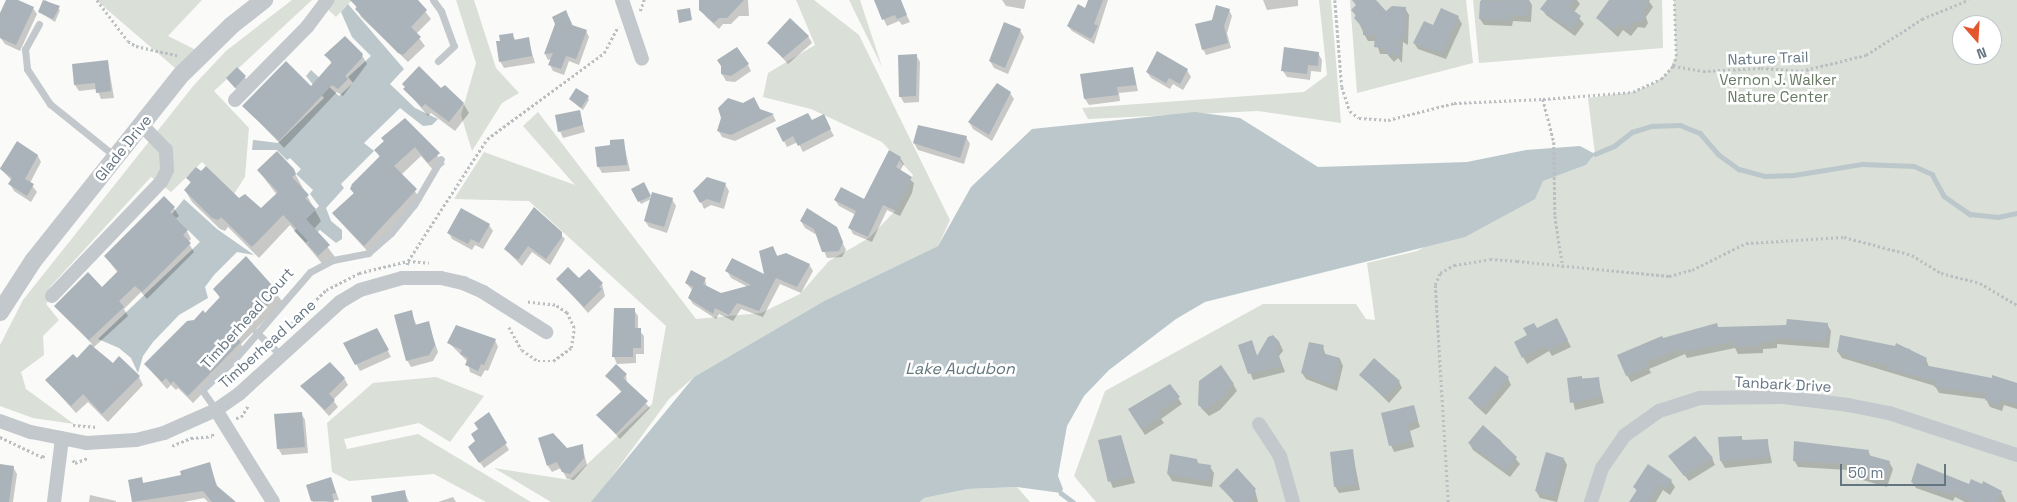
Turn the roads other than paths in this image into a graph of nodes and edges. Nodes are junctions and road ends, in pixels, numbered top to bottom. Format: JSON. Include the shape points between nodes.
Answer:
{"nodes":[{"id":1,"x":264,"y":0,"type":"edge"},
{"id":2,"x":327,"y":0,"type":"edge"},
{"id":3,"x":433,"y":0,"type":"edge"},
{"id":4,"x":622,"y":0,"type":"edge"},
{"id":5,"x":39,"y":24,"type":"dead end"},
{"id":6,"x":642,"y":59,"type":"dead end"},
{"id":7,"x":438,"y":61,"type":"dead end"},
{"id":8,"x":235,"y":100,"type":"dead end"},
{"id":9,"x":142,"y":125,"type":"junction"},
{"id":10,"x":116,"y":157,"type":"junction"},
{"id":11,"x":442,"y":159,"type":"dead end"},
{"id":12,"x":52,"y":296,"type":"dead end"},
{"id":13,"x":0,"y":312,"type":"edge"},
{"id":14,"x":256,"y":332,"type":"junction"},
{"id":15,"x":546,"y":332,"type":"dead end"},
{"id":16,"x":282,"y":356,"type":"junction"},
{"id":17,"x":216,"y":410,"type":"junction"},
{"id":18,"x":0,"y":421,"type":"edge"},
{"id":19,"x":1259,"y":424,"type":"dead end"},
{"id":20,"x":62,"y":439,"type":"junction"},
{"id":21,"x":2017,"y":455,"type":"edge"},
{"id":22,"x":54,"y":502,"type":"edge"},
{"id":23,"x":273,"y":502,"type":"edge"},
{"id":24,"x":1293,"y":502,"type":"edge"},
{"id":25,"x":1591,"y":502,"type":"edge"}],
"edges":[{"from":1,"to":9,"type":"street","name":"Glade Drive","via":[[192,63]]},
{"from":2,"to":8,"type":"street","via":[[307,27]]},
{"from":3,"to":7,"type":"lane","via":[[442,11],[454,46]]},
{"from":4,"to":6,"type":"street"},
{"from":5,"to":10,"type":"lane","via":[[25,49],[27,68],[50,104]]},
{"from":9,"to":10,"type":"street","name":"Glade Drive"},
{"from":9,"to":12,"type":"street","via":[[166,150],[166,170],[161,182]]},
{"from":10,"to":13,"type":"street","name":"Glade Drive","via":[[33,261]]},
{"from":11,"to":14,"type":"lane","name":"Timberhead Court","via":[[414,205],[391,233],[368,253],[333,260],[310,272]]},
{"from":14,"to":16,"type":"lane"},
{"from":14,"to":17,"type":"lane","name":"Timberhead Court","via":[[202,390]]},
{"from":15,"to":16,"type":"street","name":"Timberhead Lane","via":[[463,283],[441,278],[402,278],[360,290],[340,302]]},
{"from":16,"to":17,"type":"street","name":"Timberhead Lane"},
{"from":17,"to":20,"type":"street","name":"Timberhead Lane","via":[[164,433],[136,440],[86,443]]},
{"from":17,"to":23,"type":"street"},
{"from":18,"to":20,"type":"street","name":"Timberhead Lane"},
{"from":19,"to":24,"type":"street","via":[[1280,456]]},
{"from":20,"to":22,"type":"street"},
{"from":21,"to":25,"type":"street","name":"Tanbark Drive","via":[[1889,413],[1848,405],[1783,397],[1700,398],[1658,411],[1624,436],[1602,468]]}]}
